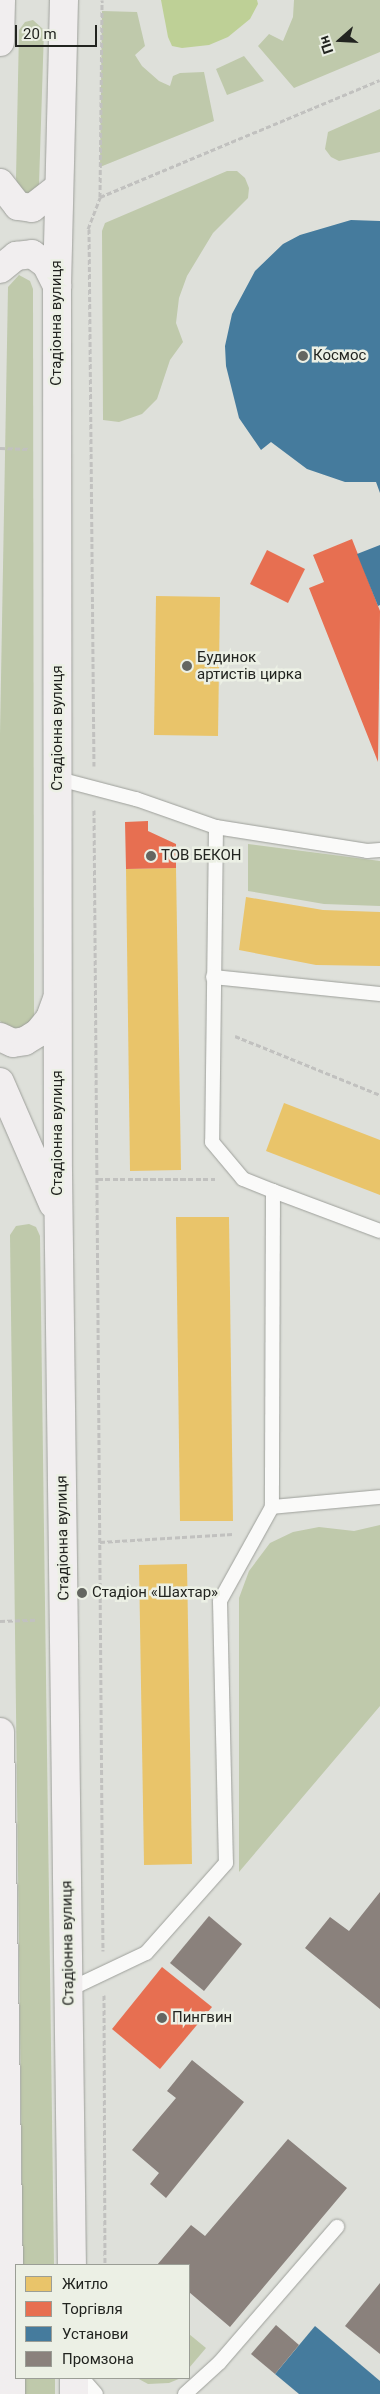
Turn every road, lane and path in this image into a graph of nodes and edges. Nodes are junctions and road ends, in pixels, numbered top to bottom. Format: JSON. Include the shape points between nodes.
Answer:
{"nodes":[{"id":1,"x":1,"y":0,"type":"edge"},
{"id":2,"x":64,"y":0,"type":"edge"},
{"id":3,"x":102,"y":0,"type":"edge"},
{"id":4,"x":0,"y":42,"type":"edge"},
{"id":5,"x":380,"y":80,"type":"edge"},
{"id":6,"x":0,"y":183,"type":"edge"},
{"id":7,"x":58,"y":188,"type":"junction"},
{"id":8,"x":100,"y":197,"type":"junction"},
{"id":9,"x":89,"y":229,"type":"junction"},
{"id":10,"x":58,"y":230,"type":"junction"},
{"id":11,"x":0,"y":270,"type":"edge"},
{"id":12,"x":57,"y":286,"type":"junction"},
{"id":13,"x":59,"y":780,"type":"junction"},
{"id":14,"x":94,"y":788,"type":"junction"},
{"id":15,"x":216,"y":827,"type":"junction"},
{"id":16,"x":380,"y":850,"type":"edge"},
{"id":17,"x":213,"y":977,"type":"junction"},
{"id":18,"x":380,"y":994,"type":"edge"},
{"id":19,"x":58,"y":996,"type":"junction"},
{"id":20,"x":212,"y":1026,"type":"junction"},
{"id":21,"x":0,"y":1037,"type":"edge"},
{"id":22,"x":0,"y":1082,"type":"edge"},
{"id":23,"x":380,"y":1095,"type":"edge"},
{"id":24,"x":98,"y":1179,"type":"junction"},
{"id":25,"x":243,"y":1179,"type":"junction"},
{"id":26,"x":273,"y":1191,"type":"junction"},
{"id":27,"x":58,"y":1217,"type":"junction"},
{"id":28,"x":380,"y":1231,"type":"edge"},
{"id":29,"x":380,"y":1497,"type":"edge"},
{"id":30,"x":272,"y":1507,"type":"junction"},
{"id":31,"x":256,"y":1532,"type":"junction"},
{"id":32,"x":100,"y":1542,"type":"junction"},
{"id":33,"x":0,"y":1732,"type":"edge"},
{"id":34,"x":104,"y":1973,"type":"junction"},
{"id":35,"x":68,"y":1990,"type":"junction"},
{"id":36,"x":337,"y":2227,"type":"dead end"},
{"id":37,"x":72,"y":2264,"type":"edge"},
{"id":38,"x":106,"y":2264,"type":"edge"},
{"id":39,"x":5,"y":2326,"type":"edge"},
{"id":40,"x":74,"y":2379,"type":"edge"},
{"id":41,"x":83,"y":2379,"type":"edge"},
{"id":42,"x":11,"y":2394,"type":"edge"},
{"id":43,"x":74,"y":2394,"type":"edge"},
{"id":44,"x":96,"y":2394,"type":"edge"},
{"id":45,"x":185,"y":2394,"type":"edge"}],
"edges":[{"from":1,"to":4,"type":"street"},
{"from":2,"to":7,"type":"street","name":"Стадіонна вулиця"},
{"from":3,"to":8,"type":"path"},
{"from":5,"to":8,"type":"path"},
{"from":6,"to":7,"type":"street","via":[[18,206],[32,208]]},
{"from":7,"to":10,"type":"street","name":"Стадіонна вулиця"},
{"from":8,"to":9,"type":"path"},
{"from":9,"to":10,"type":"path"},
{"from":9,"to":14,"type":"path"},
{"from":10,"to":12,"type":"street","name":"Стадіонна вулиця"},
{"from":11,"to":12,"type":"street","via":[[16,256],[32,254],[46,264]]},
{"from":12,"to":13,"type":"street","name":"Стадіонна вулиця"},
{"from":13,"to":14,"type":"lane"},
{"from":13,"to":19,"type":"street","name":"Стадіонна вулиця"},
{"from":14,"to":15,"type":"lane"},
{"from":14,"to":24,"type":"path"},
{"from":15,"to":16,"type":"lane","via":[[367,851]]},
{"from":15,"to":17,"type":"lane"},
{"from":17,"to":18,"type":"lane"},
{"from":17,"to":20,"type":"lane"},
{"from":19,"to":21,"type":"street","via":[[50,1018],[38,1033],[26,1041],[12,1043]]},
{"from":19,"to":27,"type":"street","name":"Стадіонна вулиця"},
{"from":20,"to":23,"type":"path"},
{"from":20,"to":25,"type":"lane","via":[[212,1142]]},
{"from":22,"to":27,"type":"street"},
{"from":24,"to":25,"type":"path"},
{"from":24,"to":32,"type":"path"},
{"from":25,"to":26,"type":"lane"},
{"from":26,"to":28,"type":"lane"},
{"from":26,"to":30,"type":"lane"},
{"from":27,"to":35,"type":"street","name":"Стадіонна вулиця"},
{"from":29,"to":30,"type":"lane"},
{"from":30,"to":31,"type":"lane"},
{"from":31,"to":32,"type":"path"},
{"from":31,"to":34,"type":"lane","via":[[220,1601],[226,1864],[146,1953]]},
{"from":32,"to":34,"type":"path"},
{"from":33,"to":39,"type":"street"},
{"from":34,"to":35,"type":"lane"},
{"from":34,"to":38,"type":"path"},
{"from":35,"to":37,"type":"street","name":"Стадіонна вулиця"},
{"from":36,"to":45,"type":"lane","via":[[220,2362]]},
{"from":39,"to":42,"type":"street"},
{"from":40,"to":43,"type":"street"},
{"from":41,"to":44,"type":"lane"}]}
